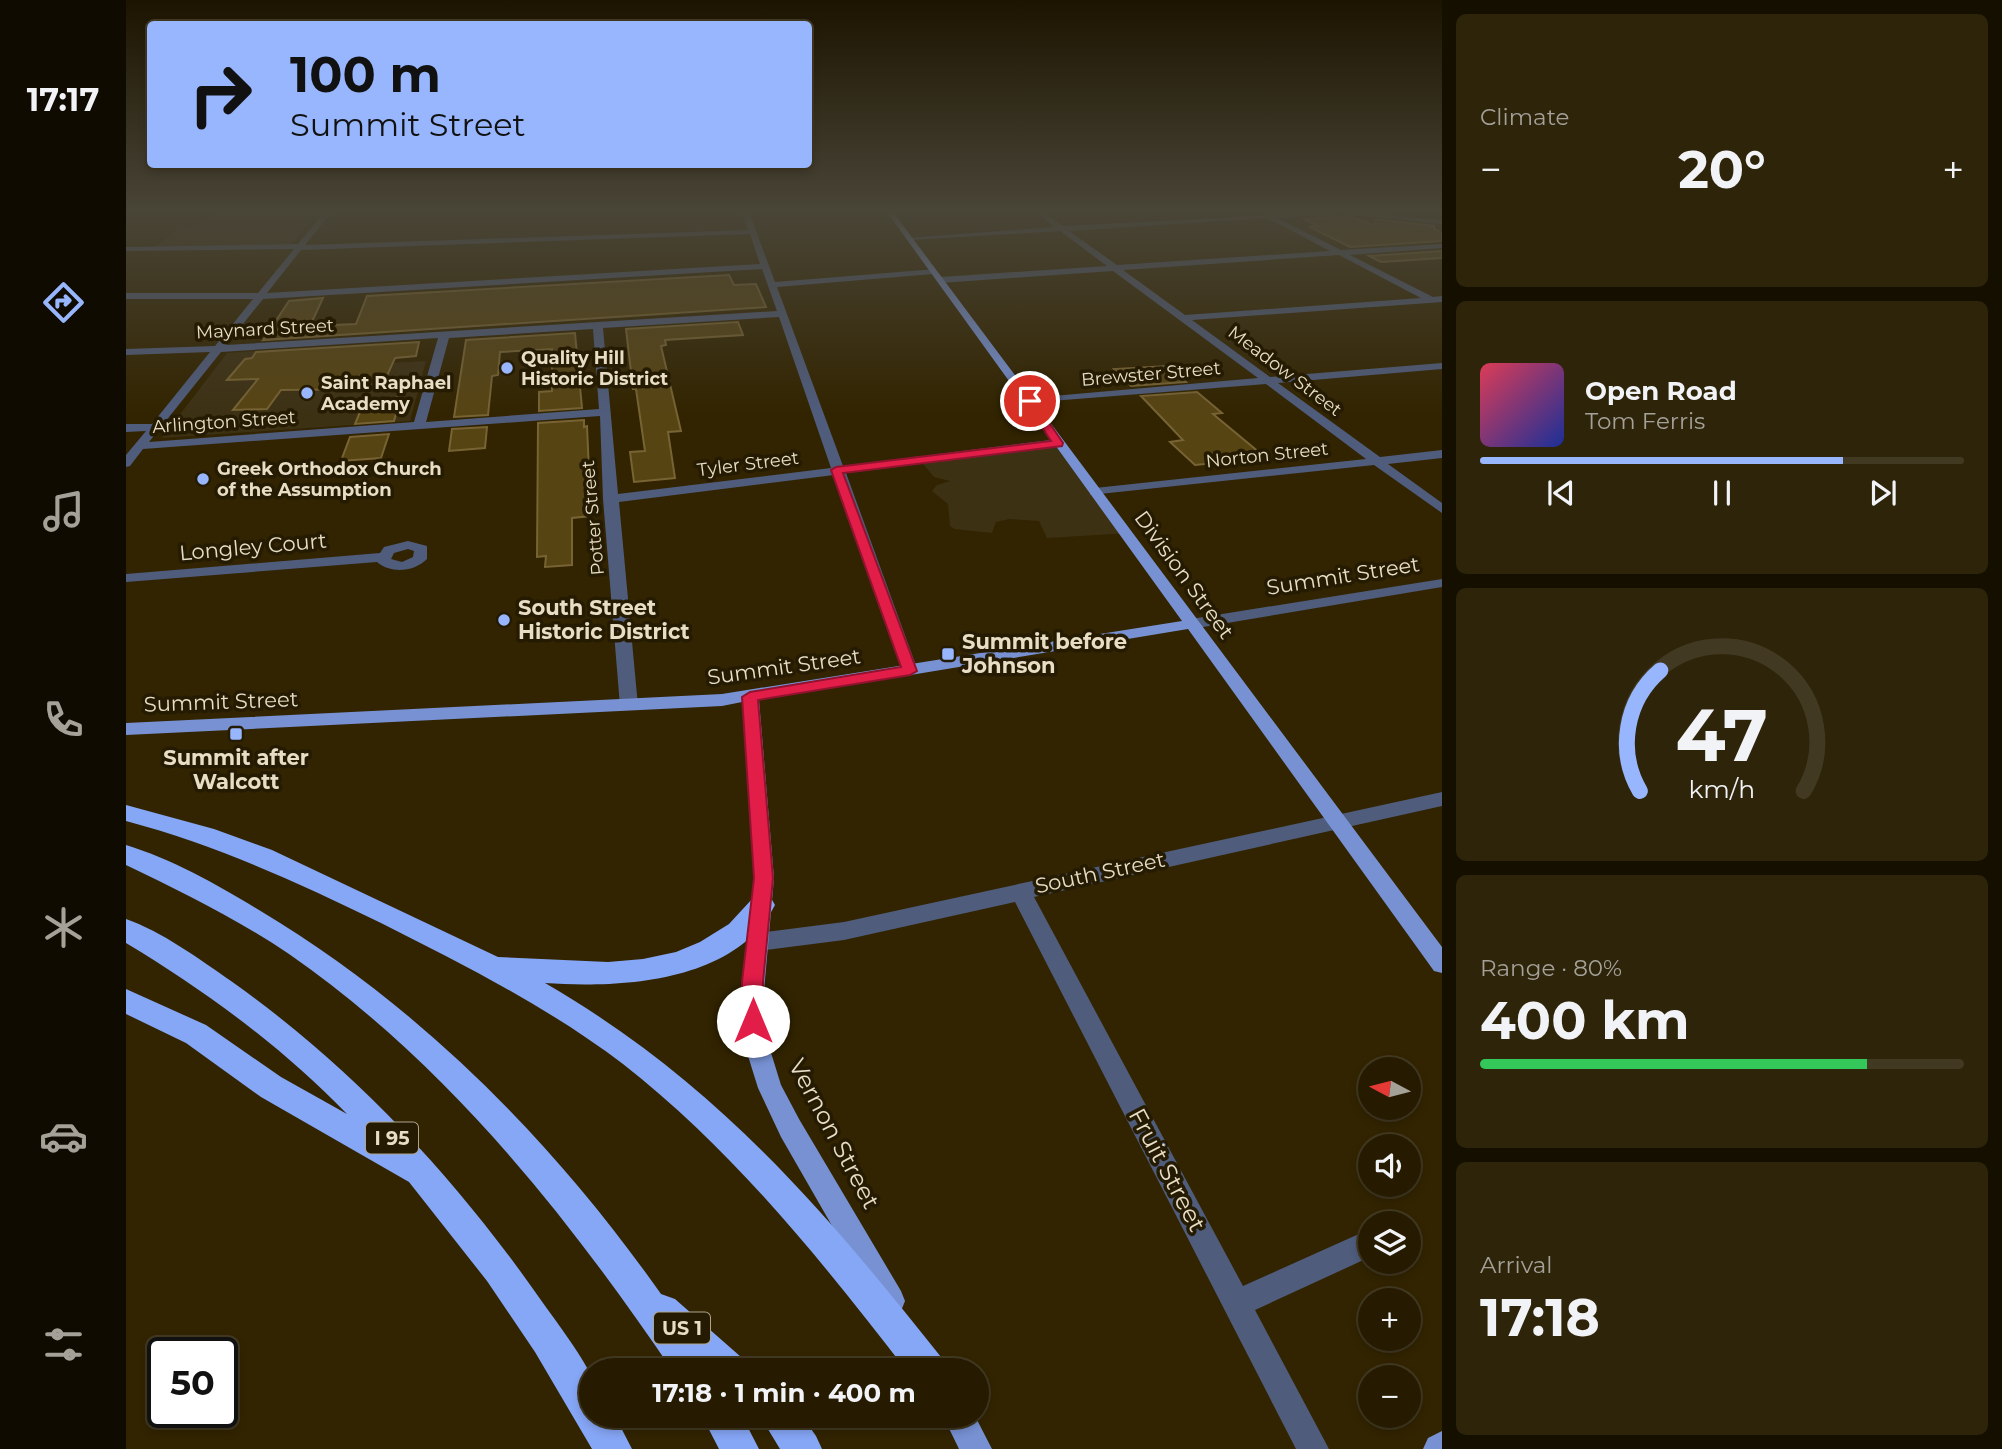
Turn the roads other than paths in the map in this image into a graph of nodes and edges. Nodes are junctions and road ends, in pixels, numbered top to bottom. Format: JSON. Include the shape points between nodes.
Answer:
{"nodes":[{"id":1,"x":272,"y":280,"type":"edge"},
{"id":2,"x":528,"y":280,"type":"edge"},
{"id":3,"x":770,"y":280,"type":"edge"},
{"id":4,"x":871,"y":280,"type":"edge"},
{"id":5,"x":940,"y":280,"type":"edge"},
{"id":6,"x":1131,"y":280,"type":"edge"},
{"id":7,"x":1391,"y":280,"type":"edge"},
{"id":8,"x":772,"y":285,"type":"junction"},
{"id":9,"x":260,"y":295,"type":"junction"},
{"id":10,"x":126,"y":296,"type":"edge"},
{"id":11,"x":1442,"y":299,"type":"edge"},
{"id":12,"x":1430,"y":300,"type":"junction"},
{"id":13,"x":1442,"y":306,"type":"edge"},
{"id":14,"x":782,"y":314,"type":"junction"},
{"id":15,"x":1184,"y":318,"type":"junction"},
{"id":16,"x":598,"y":326,"type":"junction"},
{"id":17,"x":444,"y":336,"type":"junction"},
{"id":18,"x":216,"y":349,"type":"junction"},
{"id":19,"x":126,"y":352,"type":"edge"},
{"id":20,"x":1442,"y":366,"type":"edge"},
{"id":21,"x":1269,"y":381,"type":"junction"},
{"id":22,"x":1030,"y":401,"type":"junction"},
{"id":23,"x":604,"y":412,"type":"junction"},
{"id":24,"x":419,"y":426,"type":"junction"},
{"id":25,"x":155,"y":427,"type":"junction"},
{"id":26,"x":126,"y":428,"type":"edge"},
{"id":27,"x":1058,"y":443,"type":"junction"},
{"id":28,"x":140,"y":446,"type":"junction"},
{"id":29,"x":1442,"y":454,"type":"edge"},
{"id":30,"x":1374,"y":461,"type":"junction"},
{"id":31,"x":126,"y":463,"type":"edge"},
{"id":32,"x":836,"y":470,"type":"junction"},
{"id":33,"x":1096,"y":492,"type":"junction"},
{"id":34,"x":610,"y":499,"type":"junction"},
{"id":35,"x":1442,"y":509,"type":"edge"},
{"id":36,"x":383,"y":557,"type":"dead end"},
{"id":37,"x":126,"y":578,"type":"edge"},
{"id":38,"x":1442,"y":583,"type":"edge"},
{"id":39,"x":1191,"y":624,"type":"junction"},
{"id":40,"x":910,"y":671,"type":"junction"},
{"id":41,"x":750,"y":697,"type":"junction"},
{"id":42,"x":629,"y":706,"type":"junction"},
{"id":43,"x":126,"y":729,"type":"edge"},
{"id":44,"x":1442,"y":799,"type":"edge"},
{"id":45,"x":126,"y":813,"type":"edge"},
{"id":46,"x":1337,"y":822,"type":"junction"},
{"id":47,"x":126,"y":854,"type":"edge"},
{"id":48,"x":1020,"y":891,"type":"junction"},
{"id":49,"x":762,"y":905,"type":"junction"},
{"id":50,"x":126,"y":930,"type":"edge"},
{"id":51,"x":758,"y":943,"type":"junction"},
{"id":52,"x":1442,"y":964,"type":"edge"},
{"id":53,"x":494,"y":966,"type":"junction"},
{"id":54,"x":126,"y":1000,"type":"edge"},
{"id":55,"x":425,"y":1175,"type":"junction"},
{"id":56,"x":1358,"y":1248,"type":"edge"},
{"id":57,"x":636,"y":1287,"type":"junction"},
{"id":58,"x":1237,"y":1303,"type":"junction"},
{"id":59,"x":685,"y":1358,"type":"edge"},
{"id":60,"x":715,"y":1358,"type":"edge"},
{"id":61,"x":920,"y":1358,"type":"edge"},
{"id":62,"x":923,"y":1358,"type":"edge"},
{"id":63,"x":579,"y":1392,"type":"edge"},
{"id":64,"x":601,"y":1428,"type":"edge"},
{"id":65,"x":728,"y":1428,"type":"edge"},
{"id":66,"x":788,"y":1428,"type":"edge"},
{"id":67,"x":965,"y":1428,"type":"edge"},
{"id":68,"x":614,"y":1449,"type":"edge"},
{"id":69,"x":740,"y":1449,"type":"edge"},
{"id":70,"x":803,"y":1449,"type":"edge"},
{"id":71,"x":976,"y":1449,"type":"edge"},
{"id":72,"x":1313,"y":1449,"type":"edge"}],
"edges":[{"from":1,"to":9,"type":"street"},
{"from":2,"to":9,"type":"street"},
{"from":3,"to":8,"type":"street"},
{"from":4,"to":8,"type":"street"},
{"from":5,"to":22,"type":"main road","name":"Division Street"},
{"from":6,"to":15,"type":"street","name":"Meadow Street"},
{"from":7,"to":12,"type":"street"},
{"from":8,"to":14,"type":"street"},
{"from":9,"to":10,"type":"street"},
{"from":9,"to":18,"type":"street"},
{"from":11,"to":12,"type":"street"},
{"from":12,"to":13,"type":"street"},
{"from":12,"to":15,"type":"street"},
{"from":14,"to":16,"type":"street","name":"Maynard Street"},
{"from":14,"to":32,"type":"street"},
{"from":15,"to":21,"type":"street","name":"Meadow Street"},
{"from":16,"to":17,"type":"street","name":"Maynard Street"},
{"from":16,"to":23,"type":"street","name":"Potter Street"},
{"from":17,"to":18,"type":"street","name":"Maynard Street"},
{"from":17,"to":24,"type":"street"},
{"from":18,"to":19,"type":"street","name":"Maynard Street"},
{"from":18,"to":25,"type":"street"},
{"from":20,"to":21,"type":"street","name":"Brewster Street"},
{"from":21,"to":22,"type":"street","name":"Brewster Street"},
{"from":21,"to":30,"type":"street","name":"Meadow Street"},
{"from":22,"to":27,"type":"main road","name":"Division Street"},
{"from":23,"to":24,"type":"street","name":"Arlington Street"},
{"from":23,"to":34,"type":"street","name":"Potter Street"},
{"from":24,"to":28,"type":"street","name":"Arlington Street"},
{"from":25,"to":26,"type":"street"},
{"from":25,"to":28,"type":"street"},
{"from":27,"to":32,"type":"street","name":"Tyler Street"},
{"from":27,"to":33,"type":"main road","name":"Division Street"},
{"from":28,"to":31,"type":"street"},
{"from":29,"to":30,"type":"street","name":"Norton Street"},
{"from":30,"to":33,"type":"street","name":"Norton Street"},
{"from":30,"to":35,"type":"street","name":"Meadow Street"},
{"from":32,"to":34,"type":"street","name":"Tyler Street"},
{"from":32,"to":40,"type":"street"},
{"from":33,"to":39,"type":"main road","name":"Division Street"},
{"from":34,"to":42,"type":"street","name":"Potter Street"},
{"from":36,"to":37,"type":"street","name":"Longley Court"},
{"from":38,"to":39,"type":"street","name":"Summit Street"},
{"from":39,"to":40,"type":"main road","name":"Summit Street"},
{"from":39,"to":46,"type":"main road","name":"Division Street"},
{"from":40,"to":41,"type":"main road","name":"Summit Street"},
{"from":41,"to":42,"type":"main road","name":"Summit Street"},
{"from":41,"to":49,"type":"main road","name":"Vernon Street","via":[[763,853]]},
{"from":42,"to":43,"type":"main road","name":"Summit Street"},
{"from":44,"to":46,"type":"street","name":"South Street"},
{"from":45,"to":53,"type":"highway","via":[[249,851]]},
{"from":46,"to":48,"type":"street","name":"South Street"},
{"from":46,"to":52,"type":"main road","name":"Division Street"},
{"from":47,"to":57,"type":"highway","via":[[188,881],[262,922],[412,1034],[522,1143]]},
{"from":48,"to":51,"type":"street","name":"South Street","via":[[844,931]]},
{"from":48,"to":58,"type":"street","name":"Fruit Street"},
{"from":49,"to":51,"type":"main road","name":"Vernon Street"},
{"from":49,"to":53,"type":"highway","via":[[727,942],[668,965],[595,975]]},
{"from":50,"to":55,"type":"highway","number":"I 95","via":[[189,966],[264,1018],[337,1083]]},
{"from":51,"to":62,"type":"main road","name":"Vernon Street","via":[[753,1021],[770,1088]]},
{"from":53,"to":61,"type":"highway","via":[[621,1045],[704,1114],[820,1236]]},
{"from":54,"to":55,"type":"highway","via":[[196,1034],[271,1087]]},
{"from":55,"to":63,"type":"highway","number":"I 95","via":[[525,1307]]},
{"from":56,"to":58,"type":"street"},
{"from":57,"to":59,"type":"highway"},
{"from":57,"to":60,"type":"highway","number":"US 1"},
{"from":58,"to":72,"type":"street","name":"Fruit Street"},
{"from":64,"to":68,"type":"highway","number":"I 95"},
{"from":65,"to":69,"type":"highway"},
{"from":66,"to":70,"type":"highway"},
{"from":67,"to":71,"type":"main road"}]}
